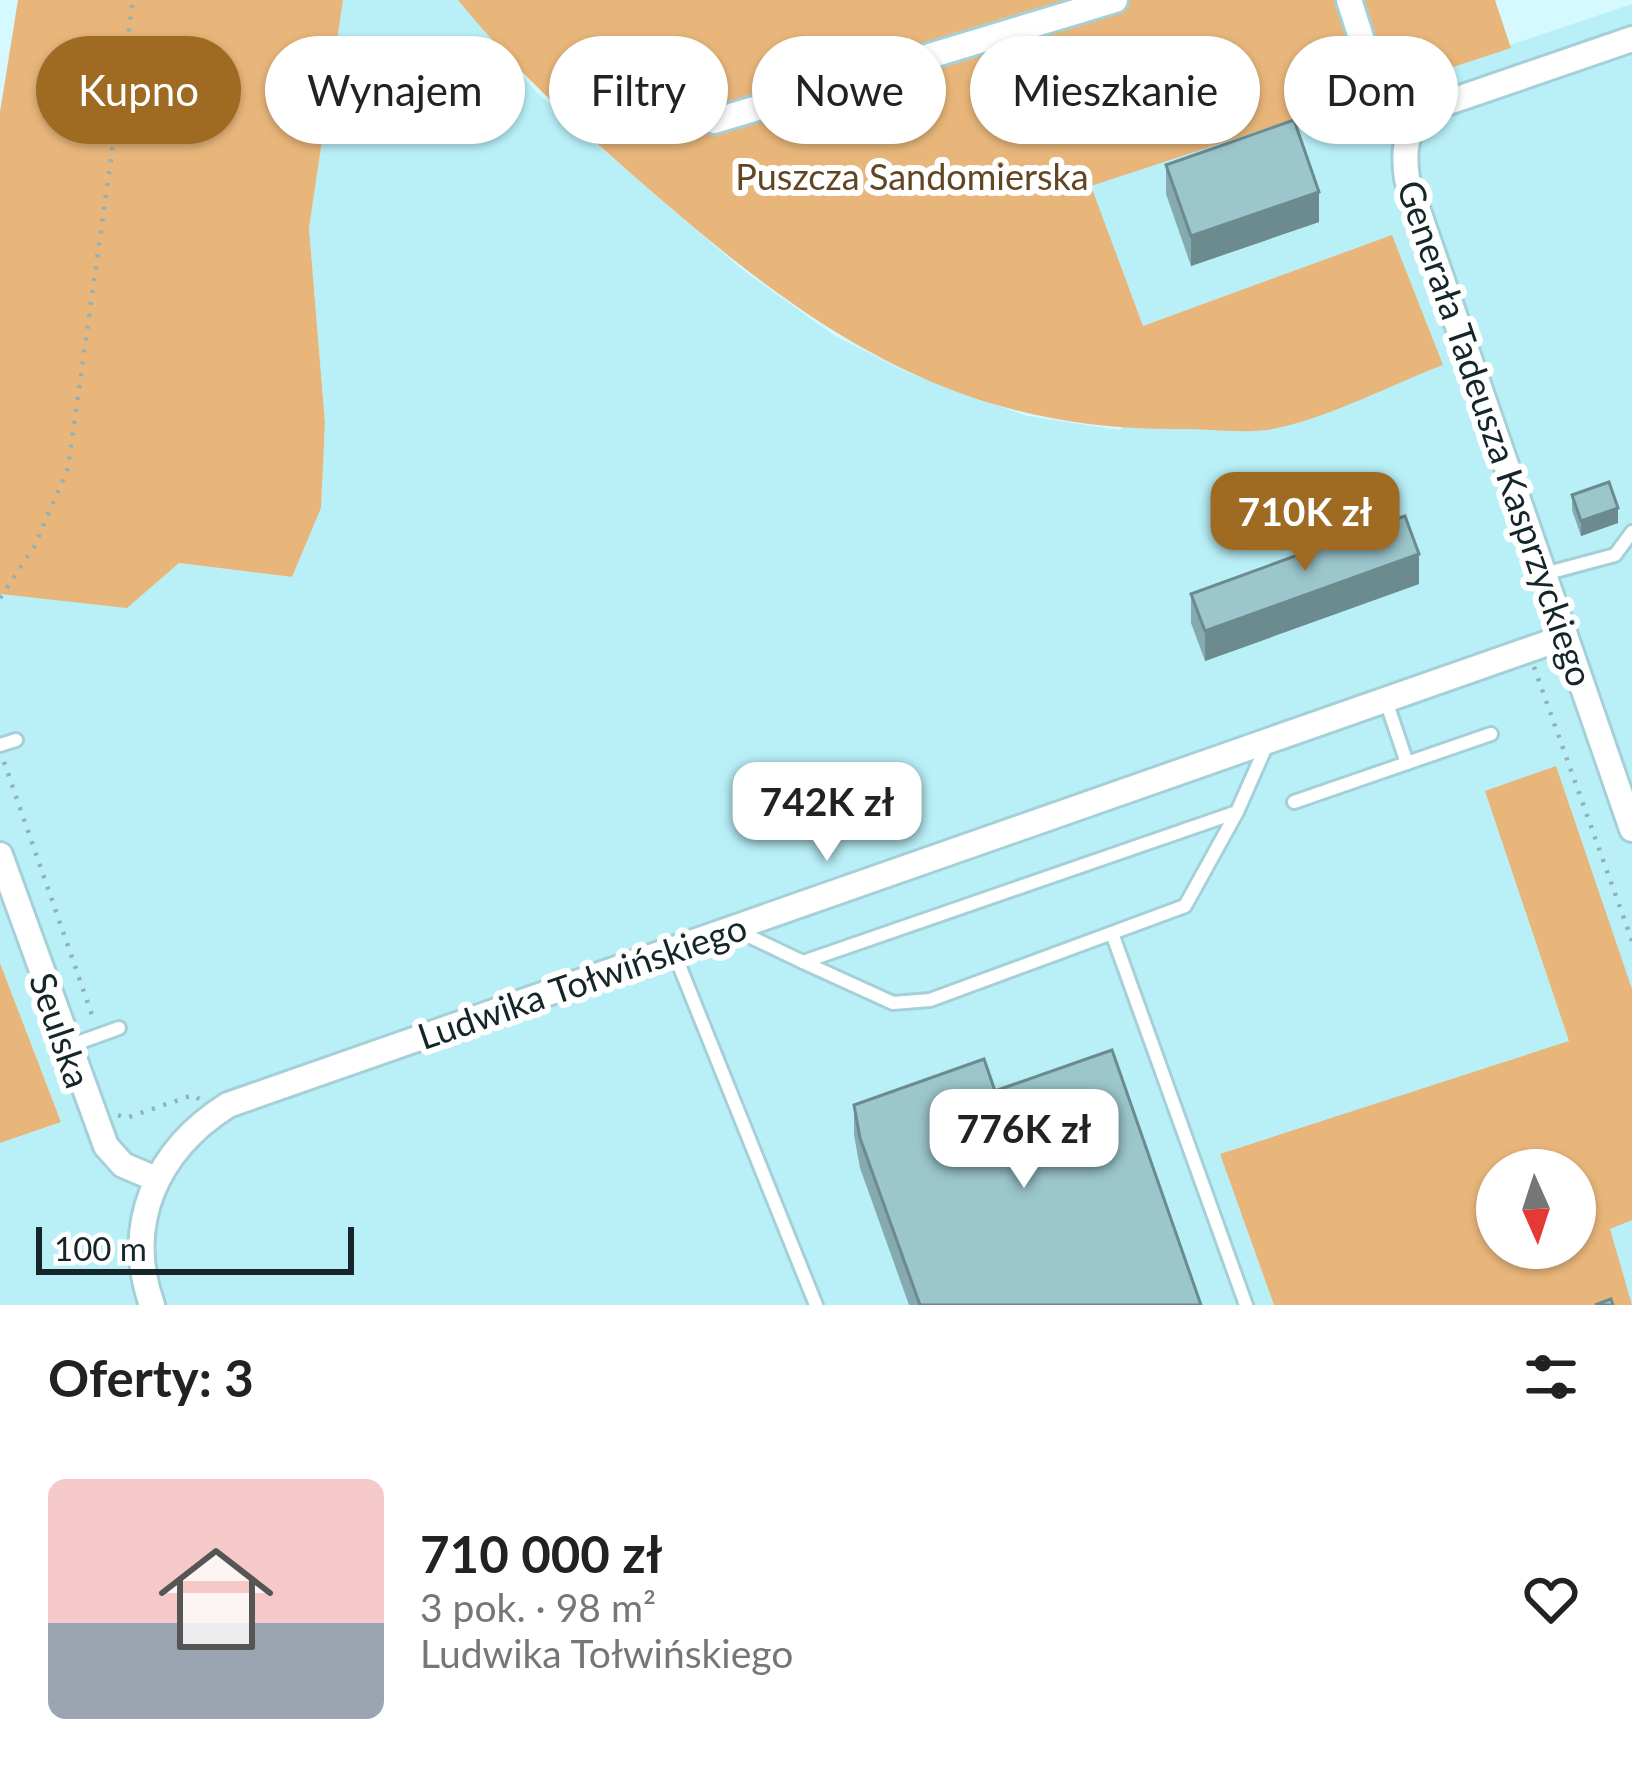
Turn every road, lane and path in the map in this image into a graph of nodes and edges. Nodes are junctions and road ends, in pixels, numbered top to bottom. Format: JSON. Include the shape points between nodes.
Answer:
{"nodes":[{"id":1,"x":133,"y":0,"type":"edge"},
{"id":2,"x":1115,"y":0,"type":"edge"},
{"id":3,"x":1349,"y":0,"type":"edge"},
{"id":4,"x":1360,"y":36,"type":"edge"},
{"id":5,"x":1632,"y":39,"type":"edge"},
{"id":6,"x":1458,"y":99,"type":"edge"},
{"id":7,"x":728,"y":117,"type":"edge"},
{"id":8,"x":1405,"y":144,"type":"edge"},
{"id":9,"x":1632,"y":532,"type":"edge"},
{"id":10,"x":1543,"y":574,"type":"junction"},
{"id":11,"x":0,"y":598,"type":"edge"},
{"id":12,"x":1565,"y":637,"type":"junction"},
{"id":13,"x":1528,"y":650,"type":"junction"},
{"id":14,"x":1386,"y":700,"type":"junction"},
{"id":15,"x":1491,"y":734,"type":"dead end"},
{"id":16,"x":16,"y":740,"type":"dead end"},
{"id":17,"x":1269,"y":741,"type":"junction"},
{"id":18,"x":0,"y":748,"type":"edge"},
{"id":19,"x":1407,"y":763,"type":"junction"},
{"id":20,"x":1294,"y":802,"type":"dead end"},
{"id":21,"x":1237,"y":812,"type":"junction"},
{"id":22,"x":1632,"y":829,"type":"edge"},
{"id":23,"x":0,"y":854,"type":"edge"},
{"id":24,"x":733,"y":928,"type":"junction"},
{"id":25,"x":1112,"y":936,"type":"junction"},
{"id":26,"x":1632,"y":941,"type":"edge"},
{"id":27,"x":673,"y":949,"type":"junction"},
{"id":28,"x":803,"y":962,"type":"junction"},
{"id":29,"x":119,"y":1028,"type":"dead end"},
{"id":30,"x":99,"y":1035,"type":"junction"},
{"id":31,"x":67,"y":1047,"type":"junction"},
{"id":32,"x":111,"y":1106,"type":"dead end"},
{"id":33,"x":213,"y":1115,"type":"junction"},
{"id":34,"x":156,"y":1179,"type":"junction"},
{"id":35,"x":152,"y":1305,"type":"edge"},
{"id":36,"x":816,"y":1305,"type":"edge"},
{"id":37,"x":1246,"y":1305,"type":"edge"}],
"edges":[{"from":1,"to":11,"type":"path","via":[[68,468],[34,547]]},
{"from":2,"to":7,"type":"street"},
{"from":3,"to":4,"type":"street"},
{"from":5,"to":6,"type":"street","name":"Generała Tadeusza Kasprzyckiego"},
{"from":8,"to":10,"type":"street","name":"Generała Tadeusza Kasprzyckiego","via":[[1407,179]]},
{"from":9,"to":10,"type":"lane","via":[[1615,554]]},
{"from":10,"to":12,"type":"street","name":"Generała Tadeusza Kasprzyckiego"},
{"from":12,"to":13,"type":"street","name":"Ludwika Tołwińskiego"},
{"from":12,"to":22,"type":"street","name":"Generała Tadeusza Kasprzyckiego"},
{"from":13,"to":14,"type":"street","name":"Ludwika Tołwińskiego"},
{"from":13,"to":26,"type":"path"},
{"from":14,"to":17,"type":"street","name":"Ludwika Tołwińskiego"},
{"from":14,"to":19,"type":"lane"},
{"from":15,"to":19,"type":"lane"},
{"from":16,"to":18,"type":"lane"},
{"from":17,"to":21,"type":"lane"},
{"from":17,"to":24,"type":"street","name":"Ludwika Tołwińskiego"},
{"from":18,"to":30,"type":"path"},
{"from":19,"to":20,"type":"lane"},
{"from":21,"to":25,"type":"lane","via":[[1185,906]]},
{"from":21,"to":28,"type":"lane"},
{"from":23,"to":31,"type":"street","name":"Seulska"},
{"from":24,"to":27,"type":"street","name":"Ludwika Tołwińskiego"},
{"from":24,"to":28,"type":"lane"},
{"from":25,"to":28,"type":"lane","via":[[930,1000],[893,1003]]},
{"from":25,"to":37,"type":"lane"},
{"from":27,"to":33,"type":"street","name":"Ludwika Tołwińskiego"},
{"from":27,"to":36,"type":"lane"},
{"from":29,"to":30,"type":"lane"},
{"from":30,"to":31,"type":"lane"},
{"from":31,"to":34,"type":"street","name":"Seulska","via":[[106,1146]]},
{"from":32,"to":33,"type":"path","via":[[126,1118],[193,1095]]},
{"from":33,"to":34,"type":"street","name":"Ludwika Tołwińskiego","via":[[173,1150]]},
{"from":34,"to":35,"type":"street","name":"Ludwika Tołwińskiego","via":[[141,1240]]}]}
